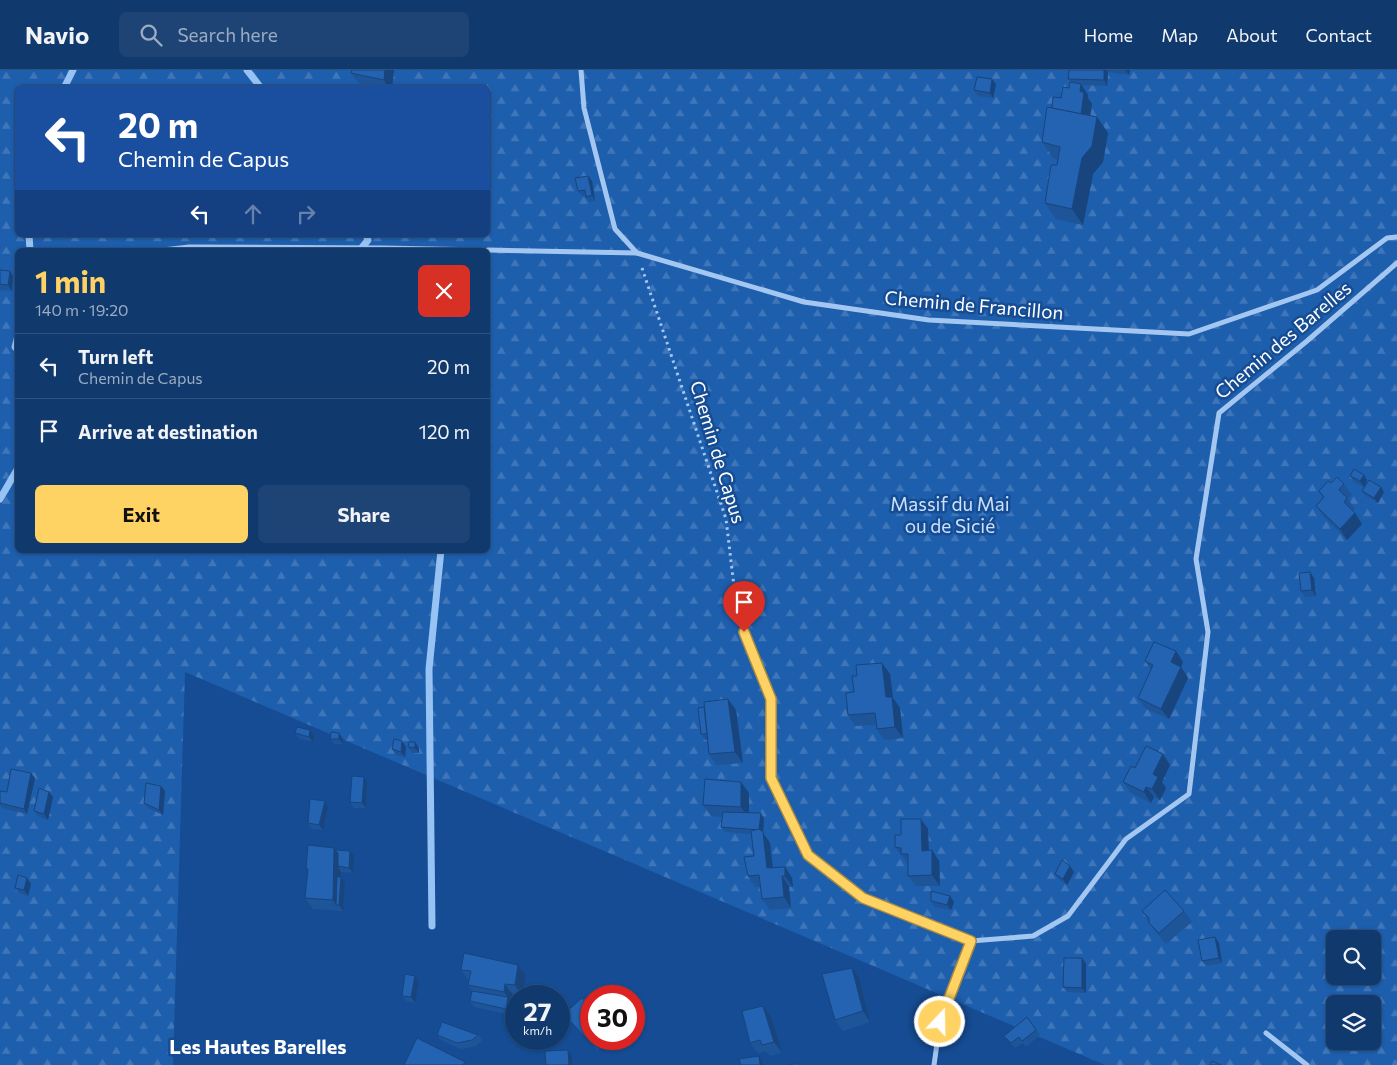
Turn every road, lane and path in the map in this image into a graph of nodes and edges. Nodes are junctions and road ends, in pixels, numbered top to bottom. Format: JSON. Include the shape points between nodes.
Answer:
{"nodes":[{"id":1,"x":581,"y":70,"type":"edge"},
{"id":2,"x":1397,"y":237,"type":"edge"},
{"id":3,"x":180,"y":248,"type":"edge"},
{"id":4,"x":384,"y":248,"type":"edge"},
{"id":5,"x":490,"y":250,"type":"edge"},
{"id":6,"x":637,"y":253,"type":"junction"},
{"id":7,"x":1397,"y":263,"type":"edge"},
{"id":8,"x":738,"y":615,"type":"joint"},
{"id":9,"x":971,"y":941,"type":"junction"},
{"id":10,"x":1266,"y":1033,"type":"dead end"},
{"id":11,"x":934,"y":1065,"type":"edge"},
{"id":12,"x":1307,"y":1065,"type":"edge"}],
"edges":[{"from":1,"to":6,"type":"street","via":[[584,108],[615,229]]},
{"from":2,"to":6,"type":"street","name":"Chemin de Francillon","via":[[1387,238],[1317,290],[1190,334],[920,319],[804,302]]},
{"from":3,"to":4,"type":"street"},
{"from":5,"to":6,"type":"street"},
{"from":6,"to":8,"type":"path","name":"Chemin de Capus","via":[[726,519]]},
{"from":7,"to":9,"type":"street","name":"Chemin des Barelles","via":[[1219,413],[1196,559],[1208,632],[1189,794],[1126,839],[1068,916],[1033,936]]},
{"from":8,"to":9,"type":"street","via":[[771,699],[771,778],[808,855],[863,898]]},
{"from":9,"to":11,"type":"street","via":[[940,1022]]},
{"from":10,"to":12,"type":"street"}]}
